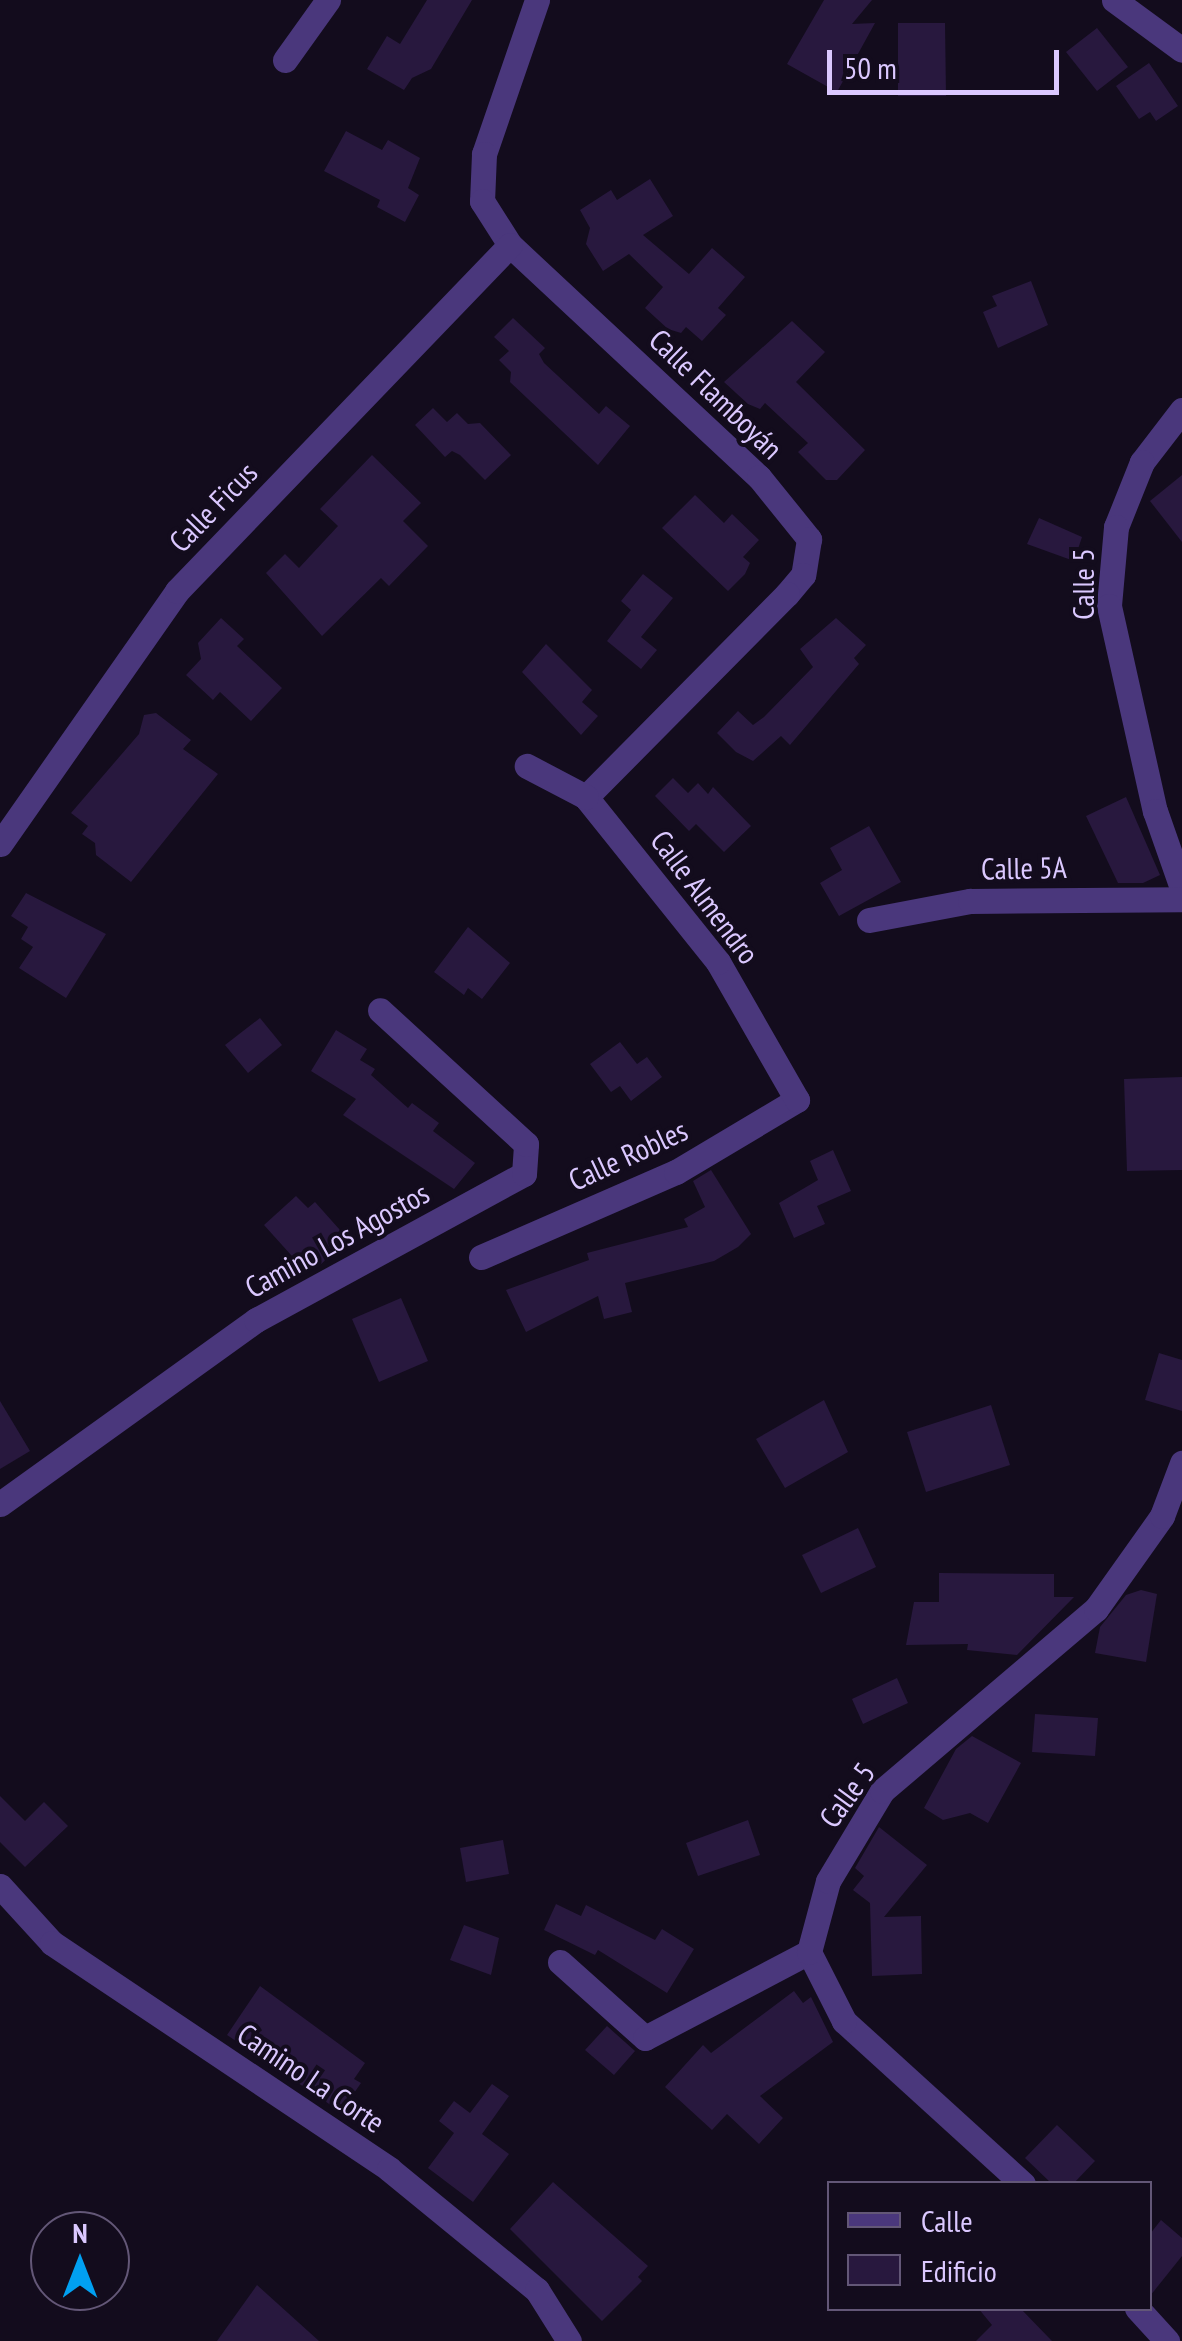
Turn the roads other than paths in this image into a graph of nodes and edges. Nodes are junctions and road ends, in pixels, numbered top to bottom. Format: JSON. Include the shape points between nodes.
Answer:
{"nodes":[{"id":1,"x":328,"y":0,"type":"edge"},
{"id":2,"x":537,"y":0,"type":"edge"},
{"id":3,"x":1114,"y":0,"type":"edge"},
{"id":4,"x":1182,"y":50,"type":"edge"},
{"id":5,"x":285,"y":60,"type":"dead end"},
{"id":6,"x":510,"y":245,"type":"junction"},
{"id":7,"x":1182,"y":410,"type":"edge"},
{"id":8,"x":527,"y":766,"type":"dead end"},
{"id":9,"x":586,"y":797,"type":"junction"},
{"id":10,"x":0,"y":844,"type":"edge"},
{"id":11,"x":1182,"y":888,"type":"edge"},
{"id":12,"x":1182,"y":898,"type":"edge"},
{"id":13,"x":869,"y":920,"type":"dead end"},
{"id":14,"x":380,"y":1010,"type":"dead end"},
{"id":15,"x":797,"y":1100,"type":"joint"},
{"id":16,"x":481,"y":1257,"type":"dead end"},
{"id":17,"x":1182,"y":1463,"type":"edge"},
{"id":18,"x":0,"y":1504,"type":"edge"},
{"id":19,"x":0,"y":1886,"type":"edge"},
{"id":20,"x":808,"y":1952,"type":"junction"},
{"id":21,"x":560,"y":1962,"type":"dead end"},
{"id":22,"x":1020,"y":2181,"type":"edge"},
{"id":23,"x":1141,"y":2311,"type":"edge"},
{"id":24,"x":568,"y":2341,"type":"edge"},
{"id":25,"x":1167,"y":2341,"type":"edge"}],
"edges":[{"from":1,"to":5,"type":"street"},
{"from":2,"to":6,"type":"street","name":"Calle Flamboyán","via":[[484,154],[482,201]]},
{"from":3,"to":4,"type":"street"},
{"from":6,"to":9,"type":"street","name":"Calle Flamboyán","via":[[759,477],[808,539],[803,575],[788,594]]},
{"from":6,"to":10,"type":"street","name":"Calle Ficus","via":[[178,591]]},
{"from":7,"to":11,"type":"street","name":"Calle 5","via":[[1142,462],[1116,526],[1109,606],[1156,811]]},
{"from":8,"to":9,"type":"street","name":"Calle Almendro"},
{"from":9,"to":15,"type":"street","name":"Calle Almendro","via":[[718,962]]},
{"from":12,"to":13,"type":"street","name":"Calle 5A","via":[[970,901]]},
{"from":14,"to":18,"type":"street","name":"Camino Los Agostos","via":[[526,1144],[524,1174],[256,1320]]},
{"from":15,"to":16,"type":"street","name":"Calle Robles","via":[[676,1172]]},
{"from":17,"to":20,"type":"street","name":"Calle 5","via":[[1162,1516],[1096,1608],[882,1791],[828,1881]]},
{"from":19,"to":24,"type":"street","name":"Camino La Corte","via":[[52,1942],[397,2176],[536,2290]]},
{"from":20,"to":21,"type":"street","via":[[645,2038]]},
{"from":20,"to":22,"type":"street","via":[[844,2020]]},
{"from":23,"to":25,"type":"street"}]}
